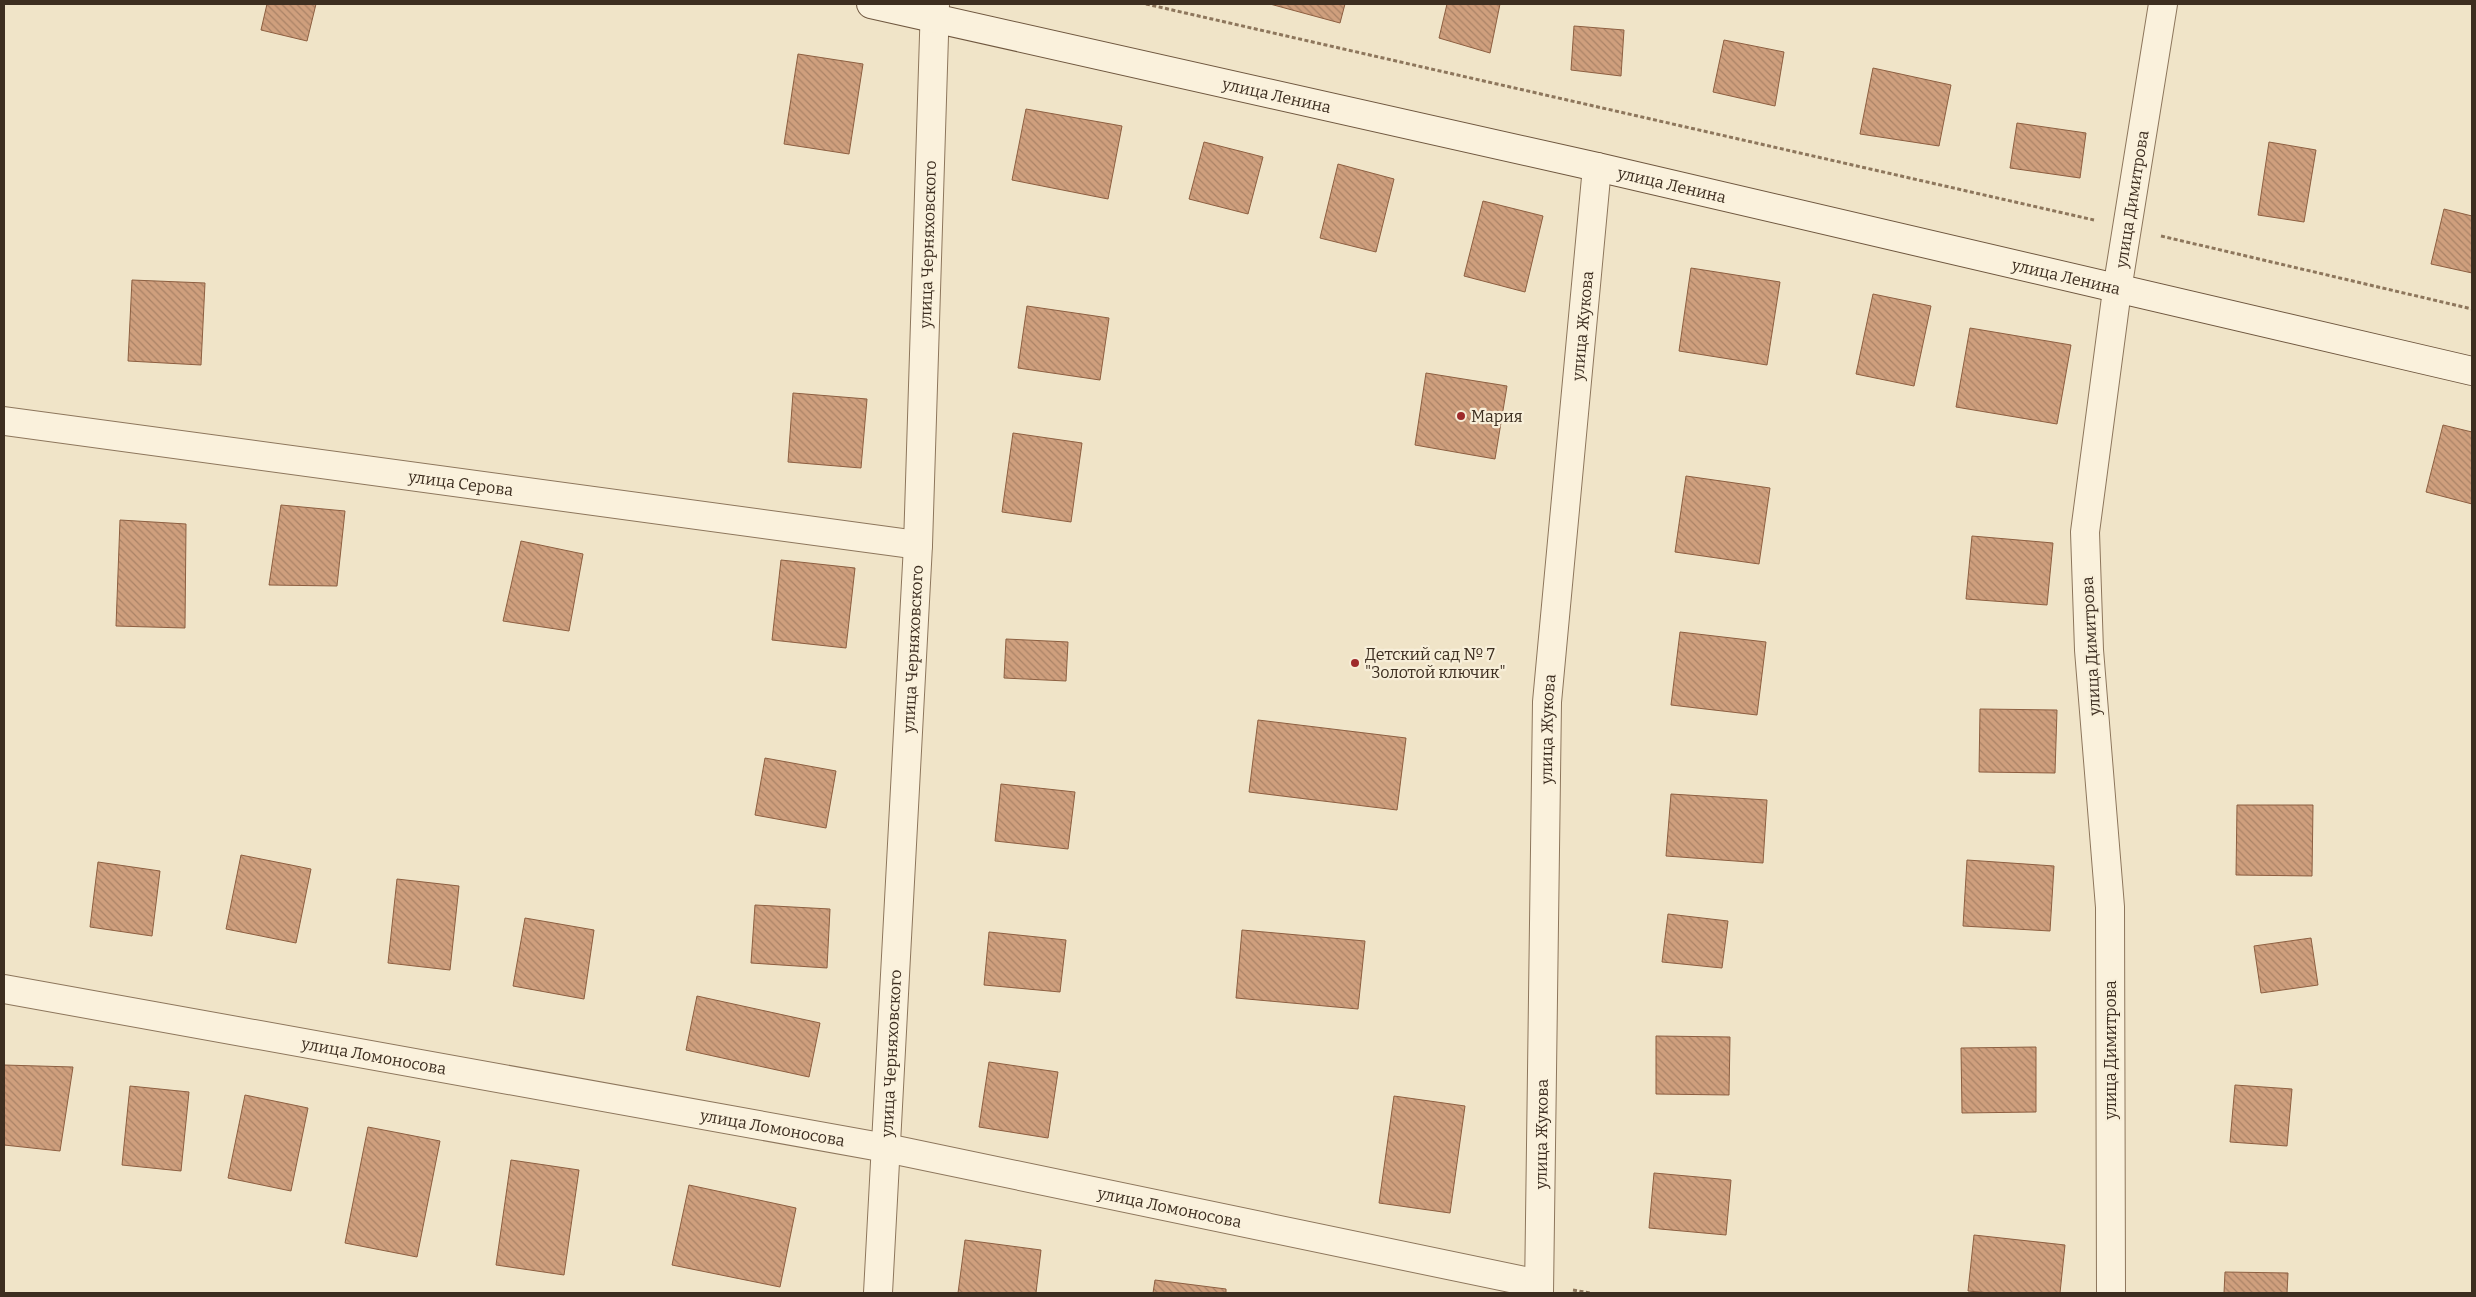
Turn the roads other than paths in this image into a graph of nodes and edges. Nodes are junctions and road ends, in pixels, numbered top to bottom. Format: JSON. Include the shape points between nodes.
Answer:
{"nodes":[{"id":1,"x":871,"y":4,"type":"edge"},
{"id":2,"x":2163,"y":4,"type":"edge"},
{"id":3,"x":935,"y":10,"type":"edge"},
{"id":4,"x":1597,"y":167,"type":"junction"},
{"id":5,"x":2117,"y":290,"type":"junction"},
{"id":6,"x":2472,"y":371,"type":"edge"},
{"id":7,"x":4,"y":421,"type":"edge"},
{"id":8,"x":918,"y":545,"type":"junction"},
{"id":9,"x":4,"y":990,"type":"edge"},
{"id":10,"x":886,"y":1148,"type":"junction"},
{"id":11,"x":1539,"y":1289,"type":"edge"},
{"id":12,"x":878,"y":1293,"type":"edge"},
{"id":13,"x":2111,"y":1293,"type":"edge"}],
"edges":[{"from":1,"to":3,"type":"street","name":"улица Ленина"},
{"from":2,"to":5,"type":"street","name":"улица Димитрова"},
{"from":3,"to":4,"type":"street","name":"улица Ленина"},
{"from":3,"to":8,"type":"street","name":"улица Черняховского"},
{"from":4,"to":5,"type":"street","name":"улица Ленина"},
{"from":4,"to":11,"type":"street","name":"улица Жукова","via":[[1547,702]]},
{"from":5,"to":6,"type":"street","name":"улица Ленина"},
{"from":5,"to":13,"type":"street","name":"улица Димитрова","via":[[2085,532],[2089,650],[2110,907]]},
{"from":7,"to":8,"type":"street","name":"улица Серова"},
{"from":8,"to":10,"type":"street","name":"улица Черняховского"},
{"from":9,"to":10,"type":"street","name":"улица Ломоносова"},
{"from":10,"to":11,"type":"street","name":"улица Ломоносова"},
{"from":10,"to":12,"type":"street","name":"улица Черняховского"}]}
